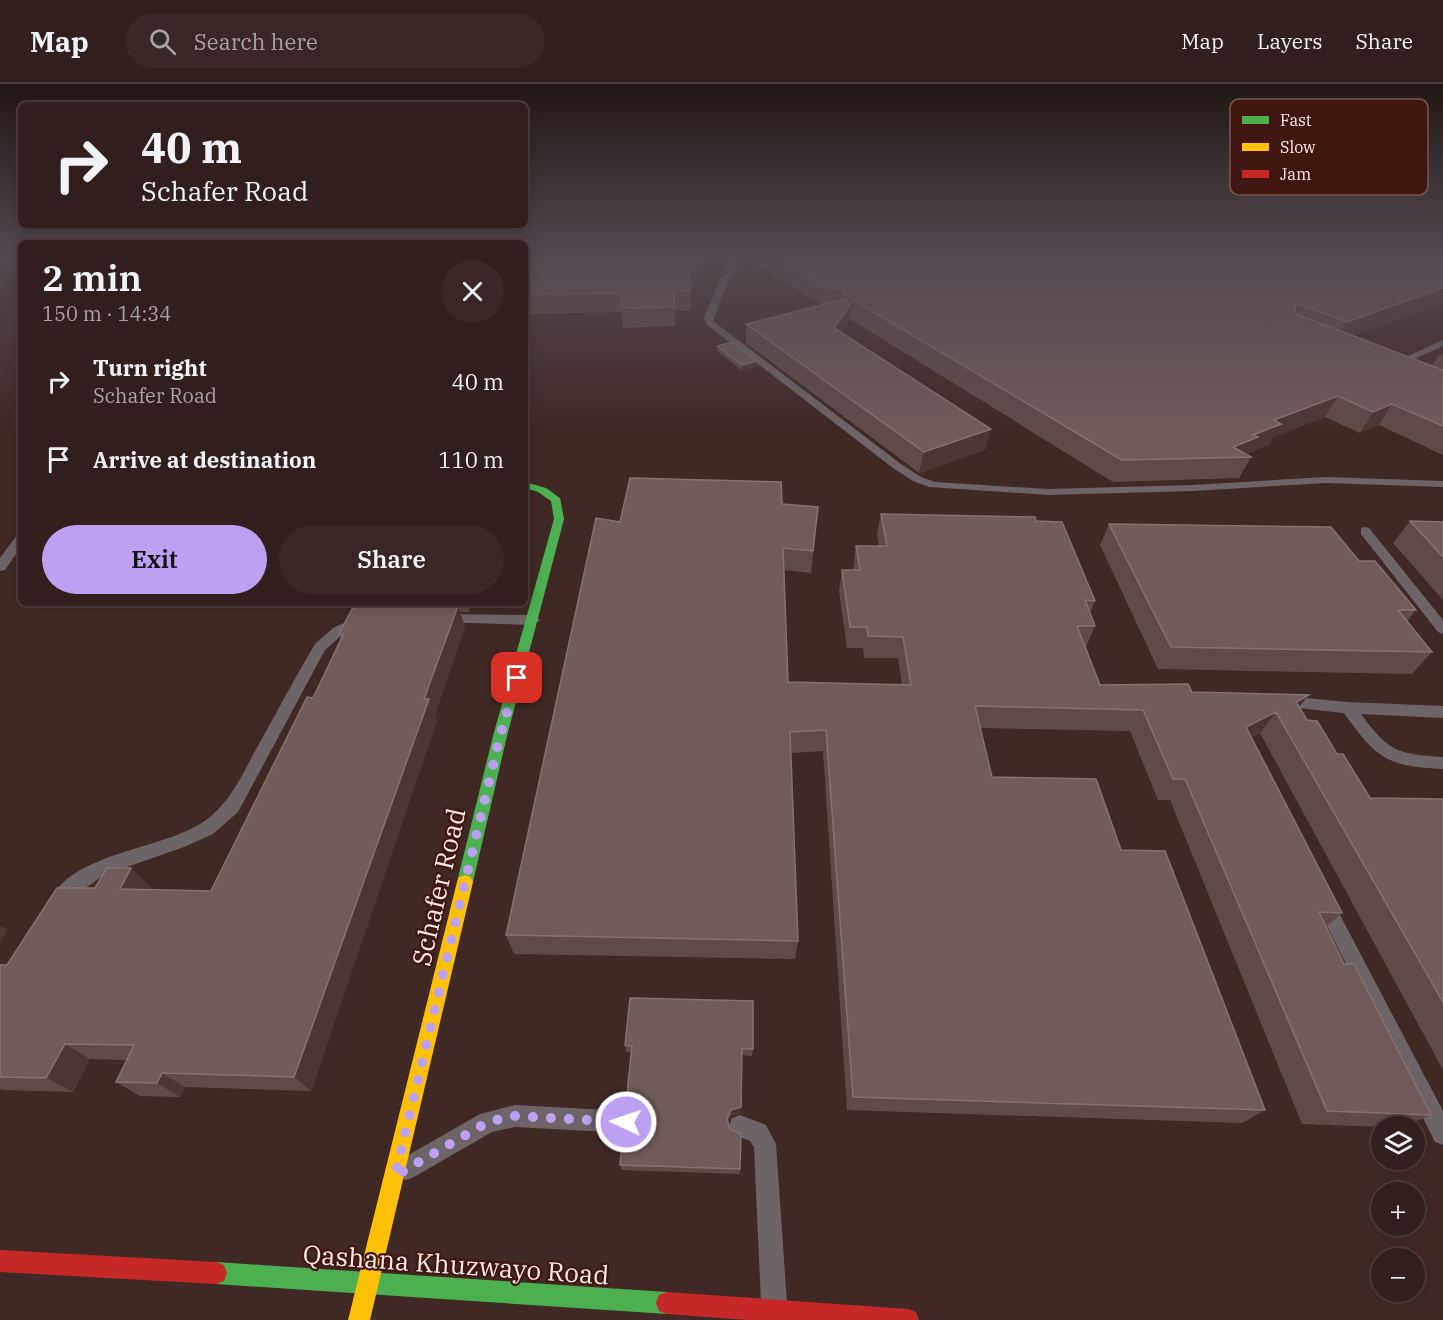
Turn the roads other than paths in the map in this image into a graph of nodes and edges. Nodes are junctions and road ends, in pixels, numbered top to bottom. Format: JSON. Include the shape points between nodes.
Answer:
{"nodes":[{"id":1,"x":709,"y":316,"type":"edge"},
{"id":2,"x":1443,"y":343,"type":"edge"},
{"id":3,"x":1378,"y":363,"type":"edge"},
{"id":4,"x":1388,"y":367,"type":"junction"},
{"id":5,"x":1401,"y":372,"type":"edge"},
{"id":6,"x":1443,"y":484,"type":"edge"},
{"id":7,"x":528,"y":486,"type":"edge"},
{"id":8,"x":1365,"y":531,"type":"dead end"},
{"id":9,"x":18,"y":542,"type":"edge"},
{"id":10,"x":0,"y":567,"type":"edge"},
{"id":11,"x":425,"y":618,"type":"edge"},
{"id":12,"x":370,"y":619,"type":"edge"},
{"id":13,"x":533,"y":620,"type":"junction"},
{"id":14,"x":1443,"y":629,"type":"edge"},
{"id":15,"x":1269,"y":700,"type":"edge"},
{"id":16,"x":1348,"y":708,"type":"junction"},
{"id":17,"x":1443,"y":712,"type":"edge"},
{"id":18,"x":1443,"y":764,"type":"edge"},
{"id":19,"x":1318,"y":889,"type":"edge"},
{"id":20,"x":47,"y":917,"type":"edge"},
{"id":21,"x":626,"y":1122,"type":"dead end"},
{"id":22,"x":741,"y":1126,"type":"dead end"},
{"id":23,"x":1443,"y":1134,"type":"edge"},
{"id":24,"x":395,"y":1176,"type":"junction"},
{"id":25,"x":0,"y":1261,"type":"edge"},
{"id":26,"x":368,"y":1282,"type":"junction"},
{"id":27,"x":775,"y":1312,"type":"junction"},
{"id":28,"x":359,"y":1320,"type":"edge"},
{"id":29,"x":908,"y":1320,"type":"edge"}],
"edges":[{"from":1,"to":6,"type":"lane","via":[[709,322],[925,483],[1048,492],[1326,480]]},
{"from":2,"to":4,"type":"lane"},
{"from":3,"to":4,"type":"lane"},
{"from":4,"to":5,"type":"lane"},
{"from":7,"to":13,"type":"street","name":"Schafer Road","via":[[555,500],[559,519]]},
{"from":8,"to":14,"type":"lane"},
{"from":9,"to":10,"type":"lane"},
{"from":11,"to":13,"type":"lane"},
{"from":12,"to":20,"type":"lane","via":[[338,631],[320,647],[232,807],[207,829],[98,869],[71,888]]},
{"from":13,"to":24,"type":"street","name":"Schafer Road","via":[[500,736]]},
{"from":15,"to":16,"type":"lane"},
{"from":16,"to":17,"type":"lane"},
{"from":16,"to":18,"type":"lane","via":[[1388,755],[1408,762]]},
{"from":19,"to":23,"type":"lane"},
{"from":21,"to":24,"type":"lane","via":[[514,1116],[488,1122]]},
{"from":22,"to":27,"type":"lane","via":[[758,1133],[765,1144]]},
{"from":24,"to":26,"type":"street","name":"Schafer Road"},
{"from":25,"to":26,"type":"street","name":"Qashana Khuzwayo Road"},
{"from":26,"to":27,"type":"street","name":"Qashana Khuzwayo Road"},
{"from":26,"to":28,"type":"street","name":"Schafer Road"},
{"from":27,"to":29,"type":"street","name":"Qashana Khuzwayo Road"}]}
